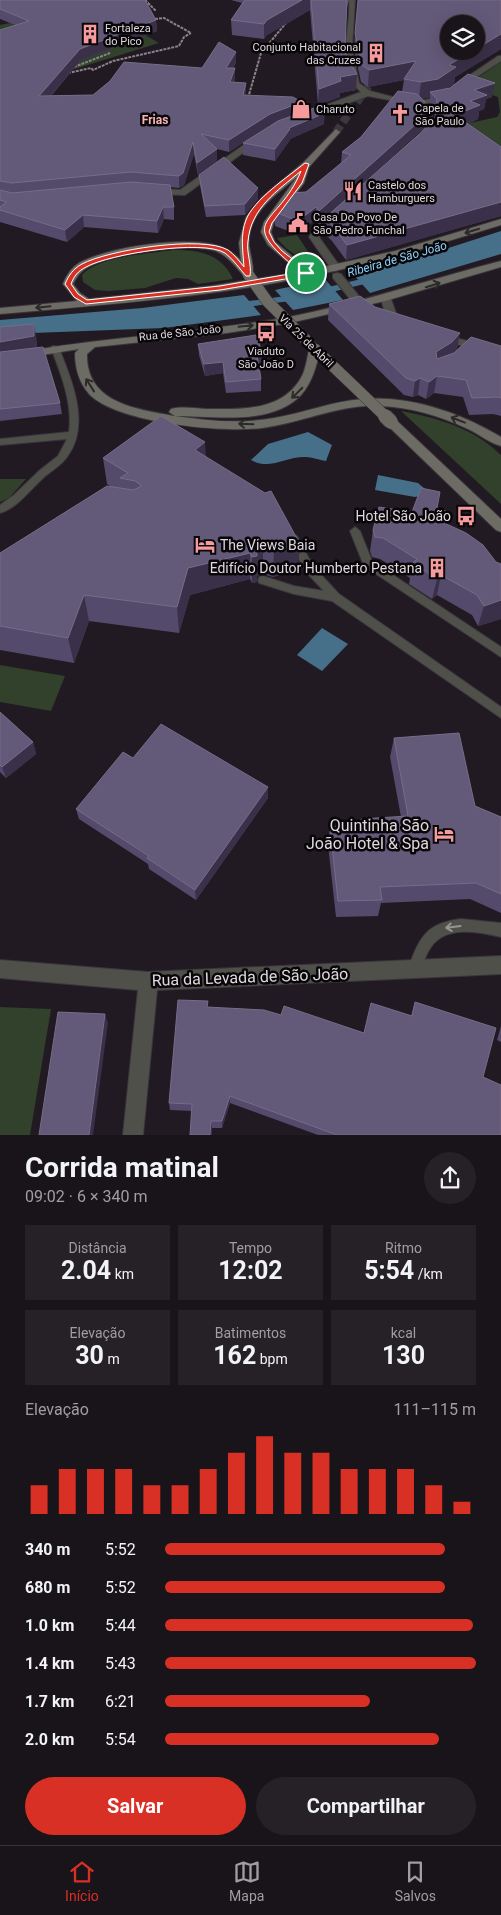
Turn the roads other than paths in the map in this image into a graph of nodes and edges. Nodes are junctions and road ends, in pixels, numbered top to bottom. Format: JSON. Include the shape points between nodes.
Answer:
{"nodes":[{"id":1,"x":356,"y":5,"type":"edge"},
{"id":2,"x":501,"y":58,"type":"edge"},
{"id":3,"x":367,"y":93,"type":"junction"},
{"id":4,"x":419,"y":103,"type":"junction"},
{"id":5,"x":293,"y":121,"type":"edge"},
{"id":6,"x":336,"y":132,"type":"tunnel mouth"},
{"id":7,"x":267,"y":133,"type":"edge"},
{"id":8,"x":416,"y":143,"type":"edge"},
{"id":9,"x":307,"y":164,"type":"junction"},
{"id":10,"x":140,"y":190,"type":"edge"},
{"id":11,"x":347,"y":204,"type":"edge"},
{"id":12,"x":501,"y":222,"type":"edge"},
{"id":13,"x":501,"y":264,"type":"edge"},
{"id":14,"x":336,"y":272,"type":"junction"},
{"id":15,"x":306,"y":273,"type":"junction"},
{"id":16,"x":248,"y":274,"type":"junction"},
{"id":17,"x":386,"y":299,"type":"junction"},
{"id":18,"x":357,"y":301,"type":"junction"},
{"id":19,"x":86,"y":302,"type":"junction"},
{"id":20,"x":0,"y":311,"type":"edge"},
{"id":21,"x":415,"y":329,"type":"edge"},
{"id":22,"x":433,"y":334,"type":"edge"},
{"id":23,"x":93,"y":343,"type":"junction"},
{"id":24,"x":55,"y":348,"type":"junction"},
{"id":25,"x":316,"y":349,"type":"junction"},
{"id":26,"x":501,"y":353,"type":"edge"},
{"id":27,"x":0,"y":358,"type":"edge"},
{"id":28,"x":129,"y":412,"type":"junction"},
{"id":29,"x":73,"y":435,"type":"junction"},
{"id":30,"x":0,"y":442,"type":"edge"},
{"id":31,"x":501,"y":442,"type":"edge"},
{"id":32,"x":0,"y":510,"type":"edge"},
{"id":33,"x":501,"y":527,"type":"edge"},
{"id":34,"x":289,"y":528,"type":"edge"},
{"id":35,"x":355,"y":531,"type":"dead end"},
{"id":36,"x":263,"y":580,"type":"dead end"},
{"id":37,"x":335,"y":597,"type":"junction"},
{"id":38,"x":501,"y":653,"type":"edge"},
{"id":39,"x":501,"y":713,"type":"edge"},
{"id":40,"x":501,"y":930,"type":"edge"},
{"id":41,"x":501,"y":965,"type":"edge"},
{"id":42,"x":0,"y":969,"type":"edge"},
{"id":43,"x":414,"y":971,"type":"junction"},
{"id":44,"x":148,"y":981,"type":"junction"},
{"id":45,"x":133,"y":1135,"type":"edge"}],
"edges":[{"from":1,"to":3,"type":"street","via":[[348,49],[355,84]]},
{"from":2,"to":4,"type":"street","via":[[444,98]]},
{"from":3,"to":4,"type":"street"},
{"from":3,"to":5,"type":"street"},
{"from":4,"to":8,"type":"street","via":[[429,113],[431,127]]},
{"from":6,"to":9,"type":"main road","name":"Via 25 de Abril"},
{"from":7,"to":10,"type":"street","via":[[182,193]]},
{"from":9,"to":15,"type":"main road","via":[[299,183],[269,222],[266,232],[271,243]]},
{"from":9,"to":16,"type":"main road","name":"Via 25 de Abril","via":[[265,199],[249,219],[244,242]]},
{"from":11,"to":14,"type":"street","via":[[314,235]]},
{"from":12,"to":14,"type":"main road","one_way":true},
{"from":17,"to":13,"type":"main road","name":"Rua de São João","one_way":true},
{"from":14,"to":15,"type":"main road"},
{"from":14,"to":18,"type":"street"},
{"from":15,"to":19,"type":"main road","via":[[220,288]]},
{"from":16,"to":19,"type":"main road","via":[[226,252],[198,245],[101,258],[72,274],[68,284],[76,296]]},
{"from":16,"to":25,"type":"main road","name":"Via 25 de Abril","bridge":true,"via":[[270,307]]},
{"from":17,"to":18,"type":"main road","name":"Rua de São João"},
{"from":17,"to":21,"type":"street","via":[[387,308],[395,320]]},
{"from":23,"to":18,"type":"main road","name":"Rua de São João","one_way":true,"via":[[259,325]]},
{"from":19,"to":20,"type":"main road","one_way":true},
{"from":22,"to":26,"type":"street","via":[[466,348]]},
{"from":23,"to":24,"type":"main road","name":"Rua de São João"},
{"from":28,"to":23,"type":"main road","one_way":true,"via":[[110,405],[90,387],[80,364],[81,352]]},
{"from":24,"to":27,"type":"main road","name":"Rua de São João"},
{"from":24,"to":29,"type":"lane","via":[[74,413]]},
{"from":25,"to":28,"type":"main road","one_way":true,"via":[[312,369],[301,390],[275,408]]},
{"from":25,"to":33,"type":"main road","name":"Via 25 de Abril","bridge":true},
{"from":31,"to":28,"type":"main road","one_way":true,"via":[[447,416],[379,402],[328,408],[258,425],[185,421]]},
{"from":29,"to":30,"type":"lane"},
{"from":29,"to":32,"type":"lane","via":[[64,455],[19,499]]},
{"from":34,"to":37,"type":"lane","via":[[309,568]]},
{"from":35,"to":38,"type":"lane","via":[[368,563]]},
{"from":36,"to":37,"type":"lane","via":[[294,590]]},
{"from":37,"to":39,"type":"lane"},
{"from":40,"to":43,"type":"lane","one_way":true,"via":[[471,925],[444,928],[427,940]]},
{"from":41,"to":43,"type":"street","name":"Rua da Levada de São João"},
{"from":42,"to":44,"type":"street","name":"Rua da Levada de São João"},
{"from":43,"to":44,"type":"street","name":"Rua da Levada de São João"},
{"from":44,"to":45,"type":"street"}]}
